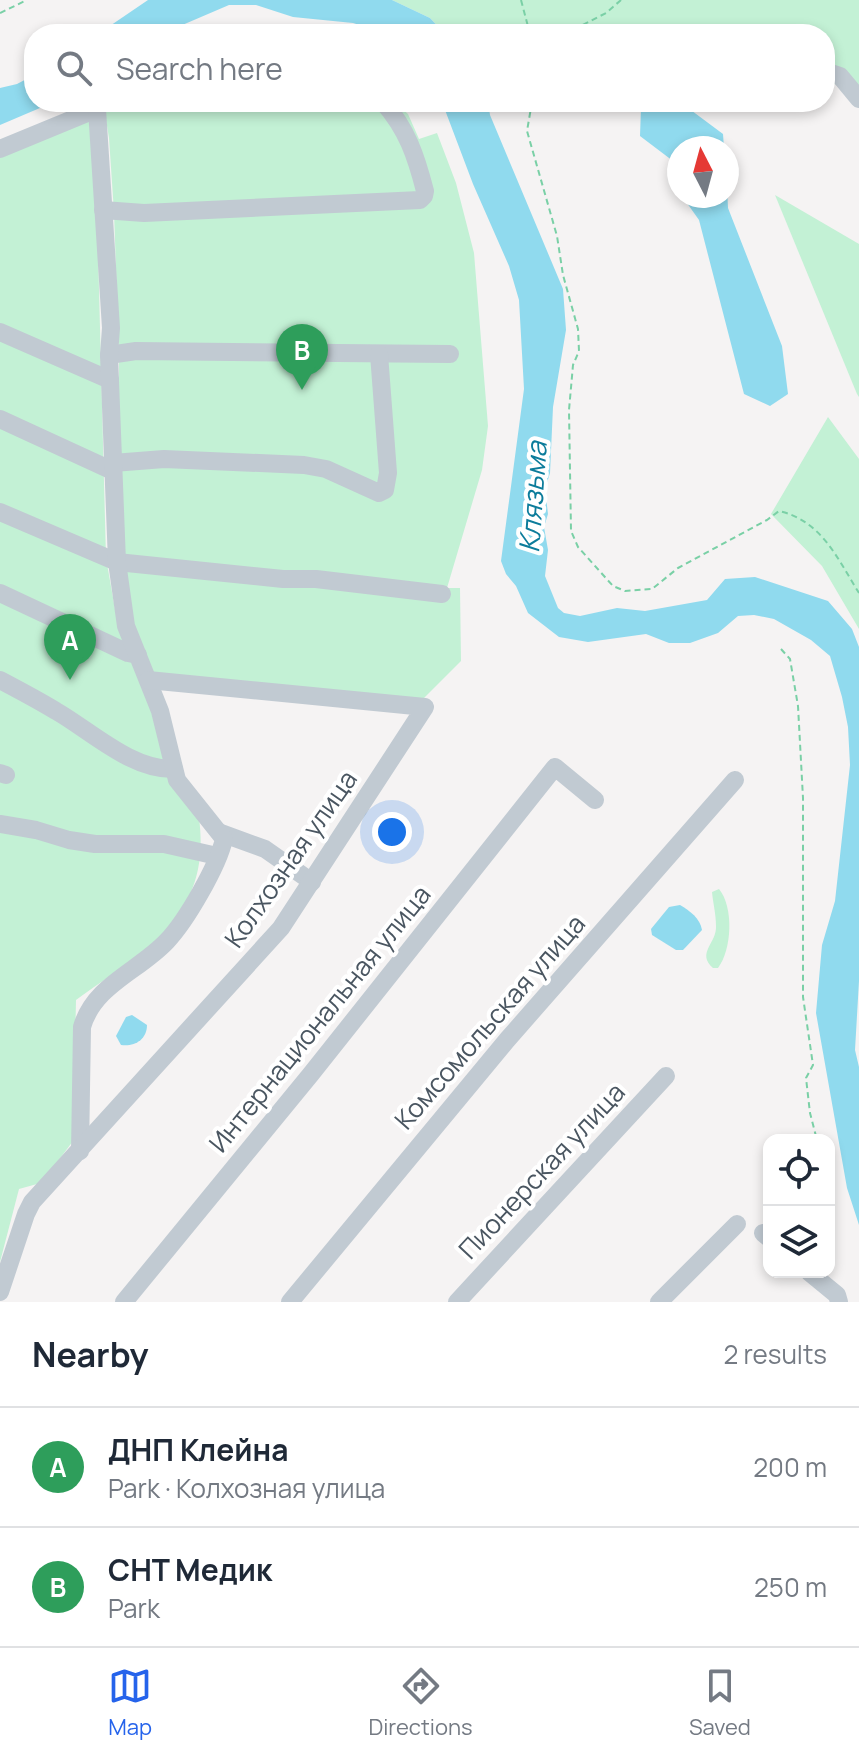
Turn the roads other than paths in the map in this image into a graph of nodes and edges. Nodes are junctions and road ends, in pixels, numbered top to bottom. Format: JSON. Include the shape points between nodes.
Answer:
{"nodes":[{"id":1,"x":835,"y":74,"type":"edge"},
{"id":2,"x":859,"y":99,"type":"edge"},
{"id":3,"x":82,"y":112,"type":"edge"},
{"id":4,"x":98,"y":112,"type":"edge"},
{"id":5,"x":392,"y":112,"type":"edge"},
{"id":6,"x":0,"y":149,"type":"edge"},
{"id":7,"x":103,"y":210,"type":"junction"},
{"id":8,"x":0,"y":332,"type":"edge"},
{"id":9,"x":379,"y":354,"type":"junction"},
{"id":10,"x":450,"y":354,"type":"dead end"},
{"id":11,"x":109,"y":355,"type":"junction"},
{"id":12,"x":110,"y":380,"type":"junction"},
{"id":13,"x":0,"y":419,"type":"edge"},
{"id":14,"x":113,"y":467,"type":"junction"},
{"id":15,"x":0,"y":512,"type":"edge"},
{"id":16,"x":117,"y":562,"type":"junction"},
{"id":17,"x":0,"y":593,"type":"edge"},
{"id":18,"x":442,"y":594,"type":"dead end"},
{"id":19,"x":138,"y":655,"type":"junction"},
{"id":20,"x":0,"y":680,"type":"edge"},
{"id":21,"x":148,"y":680,"type":"junction"},
{"id":22,"x":174,"y":769,"type":"junction"},
{"id":23,"x":735,"y":780,"type":"dead end"},
{"id":24,"x":595,"y":800,"type":"dead end"},
{"id":25,"x":0,"y":824,"type":"edge"},
{"id":26,"x":221,"y":833,"type":"junction"},
{"id":27,"x":217,"y":856,"type":"junction"},
{"id":28,"x":312,"y":882,"type":"junction"},
{"id":29,"x":666,"y":1076,"type":"dead end"},
{"id":30,"x":80,"y":1151,"type":"junction"},
{"id":31,"x":737,"y":1224,"type":"dead end"},
{"id":32,"x":816,"y":1278,"type":"edge"},
{"id":33,"x":0,"y":1292,"type":"edge"},
{"id":34,"x":124,"y":1302,"type":"edge"},
{"id":35,"x":290,"y":1302,"type":"edge"},
{"id":36,"x":457,"y":1302,"type":"edge"},
{"id":37,"x":659,"y":1302,"type":"edge"},
{"id":38,"x":839,"y":1302,"type":"edge"}],
"edges":[{"from":1,"to":2,"type":"street"},
{"from":3,"to":6,"type":"street"},
{"from":4,"to":7,"type":"street"},
{"from":5,"to":7,"type":"street","via":[[416,156],[425,191],[420,200],[144,213]]},
{"from":7,"to":11,"type":"street"},
{"from":8,"to":12,"type":"street"},
{"from":9,"to":10,"type":"street"},
{"from":9,"to":11,"type":"street"},
{"from":9,"to":14,"type":"street","via":[[388,473],[385,490],[379,493],[304,465],[164,459]]},
{"from":11,"to":12,"type":"street"},
{"from":12,"to":14,"type":"street"},
{"from":13,"to":14,"type":"street"},
{"from":14,"to":16,"type":"street"},
{"from":15,"to":16,"type":"street"},
{"from":16,"to":18,"type":"street"},
{"from":16,"to":19,"type":"street","via":[[126,626]]},
{"from":17,"to":19,"type":"street"},
{"from":19,"to":21,"type":"street"},
{"from":20,"to":22,"type":"street","via":[[127,755],[160,770]]},
{"from":21,"to":22,"type":"street"},
{"from":21,"to":28,"type":"street","name":"Колхозная улица","via":[[425,707]]},
{"from":22,"to":26,"type":"street","via":[[177,780]]},
{"from":23,"to":35,"type":"street","name":"Комсомольская улица","via":[[507,1040]]},
{"from":24,"to":34,"type":"street","name":"Интернациональная улица","via":[[555,767]]},
{"from":25,"to":27,"type":"street","via":[[95,844],[164,844]]},
{"from":26,"to":27,"type":"street"},
{"from":26,"to":28,"type":"street","via":[[265,849]]},
{"from":27,"to":30,"type":"street","via":[[188,915],[166,943],[95,999],[86,1013]]},
{"from":28,"to":30,"type":"street","name":"Колхозная улица","via":[[261,953]]},
{"from":29,"to":36,"type":"street","name":"Пионерская улица"},
{"from":30,"to":33,"type":"street","name":"Колхозная улица","via":[[32,1202]]},
{"from":31,"to":37,"type":"street"},
{"from":32,"to":38,"type":"street"}]}
